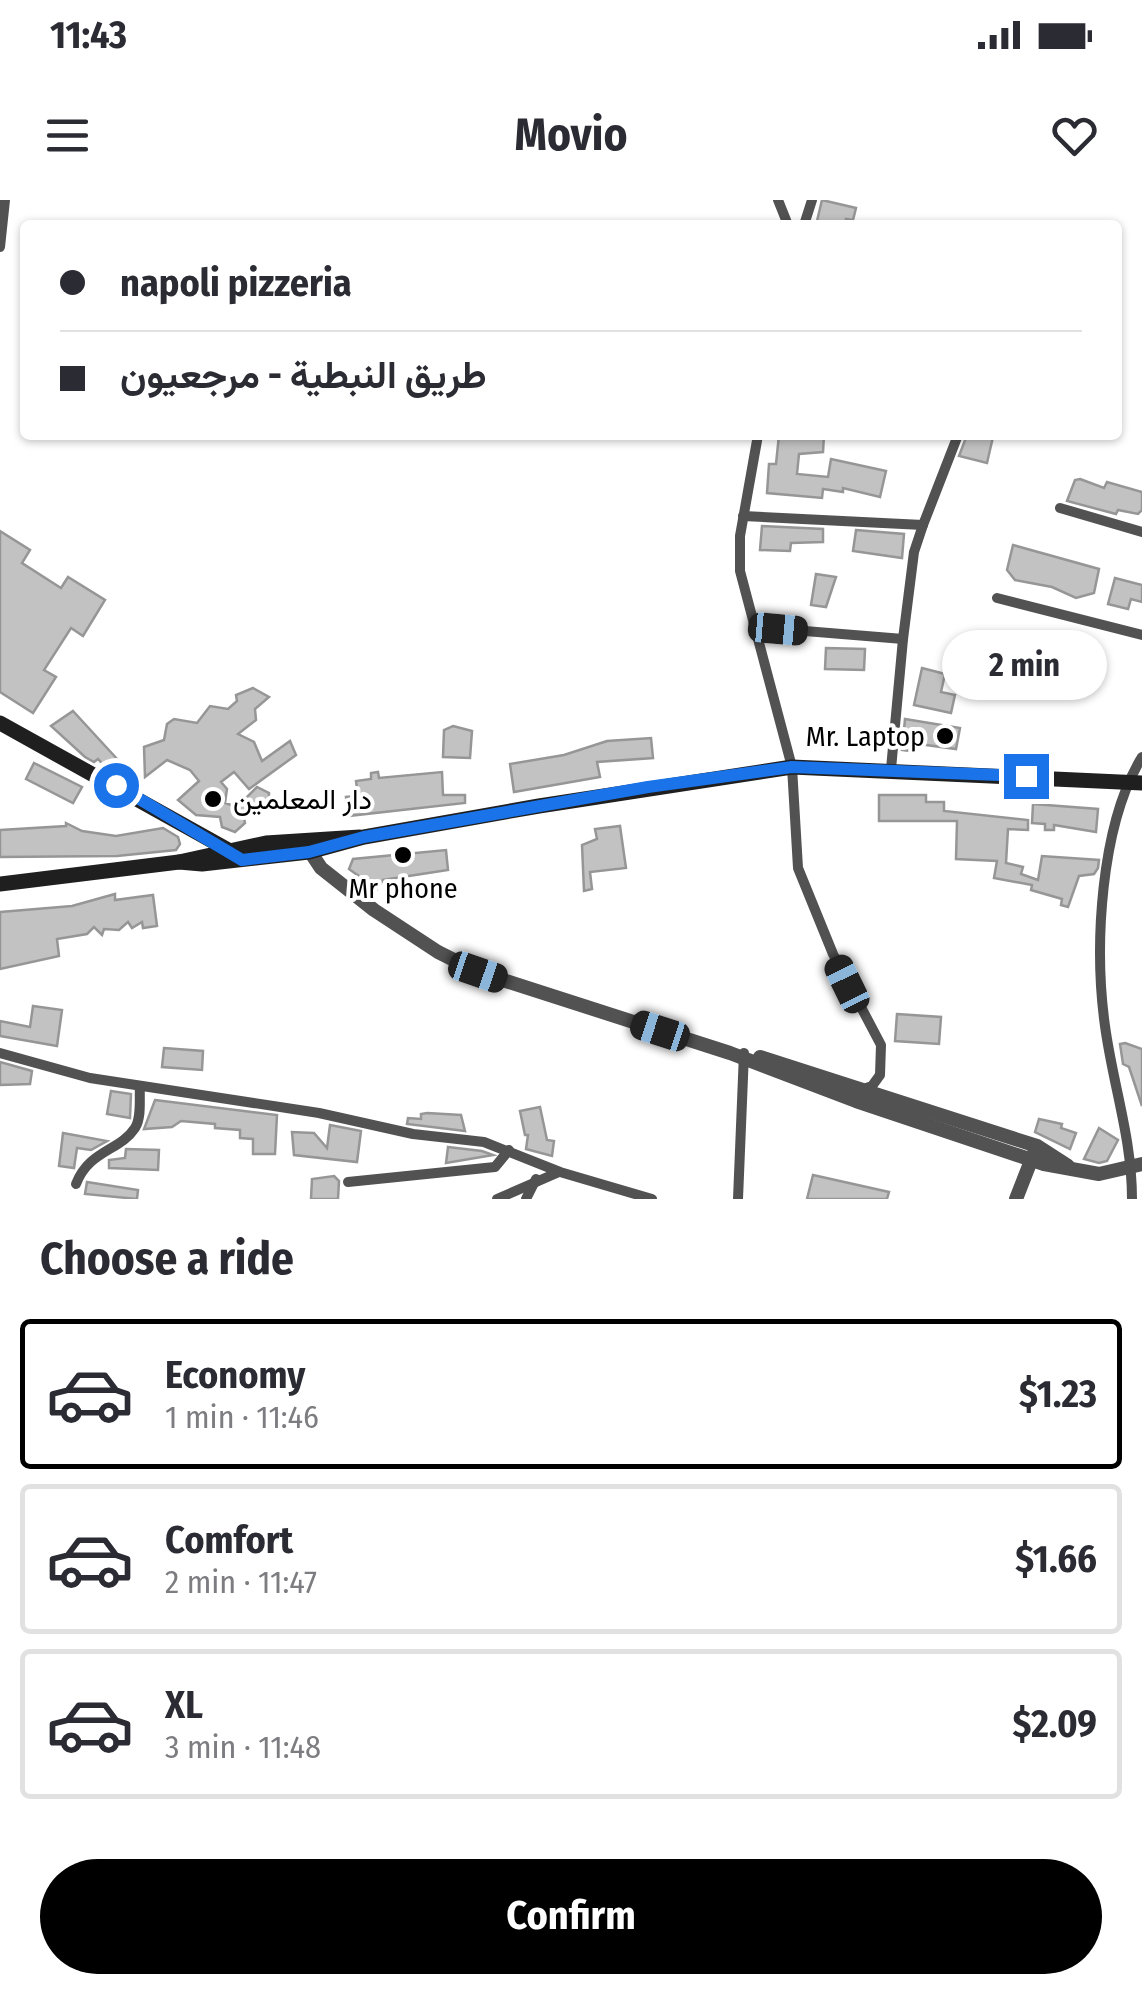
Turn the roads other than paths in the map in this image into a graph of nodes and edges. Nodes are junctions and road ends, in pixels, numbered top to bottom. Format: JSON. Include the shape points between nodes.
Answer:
{"nodes":[{"id":1,"x":5,"y":200,"type":"edge"},
{"id":2,"x":0,"y":247,"type":"edge"},
{"id":3,"x":757,"y":440,"type":"edge"},
{"id":4,"x":956,"y":440,"type":"edge"},
{"id":5,"x":1060,"y":508,"type":"dead end"},
{"id":6,"x":743,"y":516,"type":"junction"},
{"id":7,"x":923,"y":524,"type":"junction"},
{"id":8,"x":1142,"y":532,"type":"edge"},
{"id":9,"x":997,"y":598,"type":"dead end"},
{"id":10,"x":757,"y":627,"type":"junction"},
{"id":11,"x":1142,"y":635,"type":"edge"},
{"id":12,"x":903,"y":639,"type":"junction"},
{"id":13,"x":0,"y":723,"type":"edge"},
{"id":14,"x":1142,"y":757,"type":"edge"},
{"id":15,"x":792,"y":767,"type":"junction"},
{"id":16,"x":891,"y":770,"type":"junction"},
{"id":17,"x":1134,"y":782,"type":"edge"},
{"id":18,"x":306,"y":845,"type":"junction"},
{"id":19,"x":242,"y":854,"type":"junction"},
{"id":20,"x":0,"y":884,"type":"edge"},
{"id":21,"x":0,"y":1053,"type":"edge"},
{"id":22,"x":738,"y":1055,"type":"junction"},
{"id":23,"x":140,"y":1087,"type":"junction"},
{"id":24,"x":869,"y":1097,"type":"junction"},
{"id":25,"x":509,"y":1150,"type":"junction"},
{"id":26,"x":1028,"y":1154,"type":"junction"},
{"id":27,"x":1137,"y":1165,"type":"edge"},
{"id":28,"x":560,"y":1172,"type":"junction"},
{"id":29,"x":536,"y":1178,"type":"junction"},
{"id":30,"x":348,"y":1182,"type":"dead end"},
{"id":31,"x":76,"y":1184,"type":"dead end"},
{"id":32,"x":498,"y":1199,"type":"edge"},
{"id":33,"x":526,"y":1199,"type":"edge"},
{"id":34,"x":652,"y":1199,"type":"edge"},
{"id":35,"x":738,"y":1199,"type":"edge"},
{"id":36,"x":1016,"y":1199,"type":"edge"},
{"id":37,"x":1132,"y":1199,"type":"edge"}],
"edges":[{"from":1,"to":2,"type":"street"},
{"from":3,"to":6,"type":"street"},
{"from":4,"to":7,"type":"street"},
{"from":5,"to":8,"type":"street"},
{"from":6,"to":7,"type":"street"},
{"from":6,"to":10,"type":"street","via":[[740,570]]},
{"from":7,"to":12,"type":"street"},
{"from":9,"to":11,"type":"street"},
{"from":10,"to":12,"type":"street"},
{"from":10,"to":15,"type":"street"},
{"from":12,"to":16,"type":"street"},
{"from":13,"to":19,"type":"main road"},
{"from":14,"to":17,"type":"street"},
{"from":15,"to":16,"type":"main road"},
{"from":15,"to":18,"type":"main road"},
{"from":15,"to":24,"type":"street","via":[[798,868],[881,1045],[882,1064]]},
{"from":16,"to":17,"type":"main road"},
{"from":17,"to":27,"type":"street","via":[[1104,900],[1101,976],[1105,1025]]},
{"from":18,"to":19,"type":"main road"},
{"from":18,"to":22,"type":"street","via":[[334,880],[406,932],[478,972]]},
{"from":19,"to":20,"type":"main road"},
{"from":21,"to":23,"type":"street"},
{"from":22,"to":24,"type":"street"},
{"from":22,"to":35,"type":"street"},
{"from":23,"to":25,"type":"street"},
{"from":23,"to":31,"type":"street","via":[[132,1133],[90,1160]]},
{"from":24,"to":26,"type":"street"},
{"from":25,"to":28,"type":"street"},
{"from":25,"to":30,"type":"street","via":[[489,1168]]},
{"from":26,"to":27,"type":"street","via":[[1099,1174]]},
{"from":26,"to":36,"type":"street"},
{"from":27,"to":37,"type":"street"},
{"from":28,"to":29,"type":"street"},
{"from":28,"to":34,"type":"street"},
{"from":29,"to":32,"type":"street"},
{"from":29,"to":33,"type":"street"}]}
